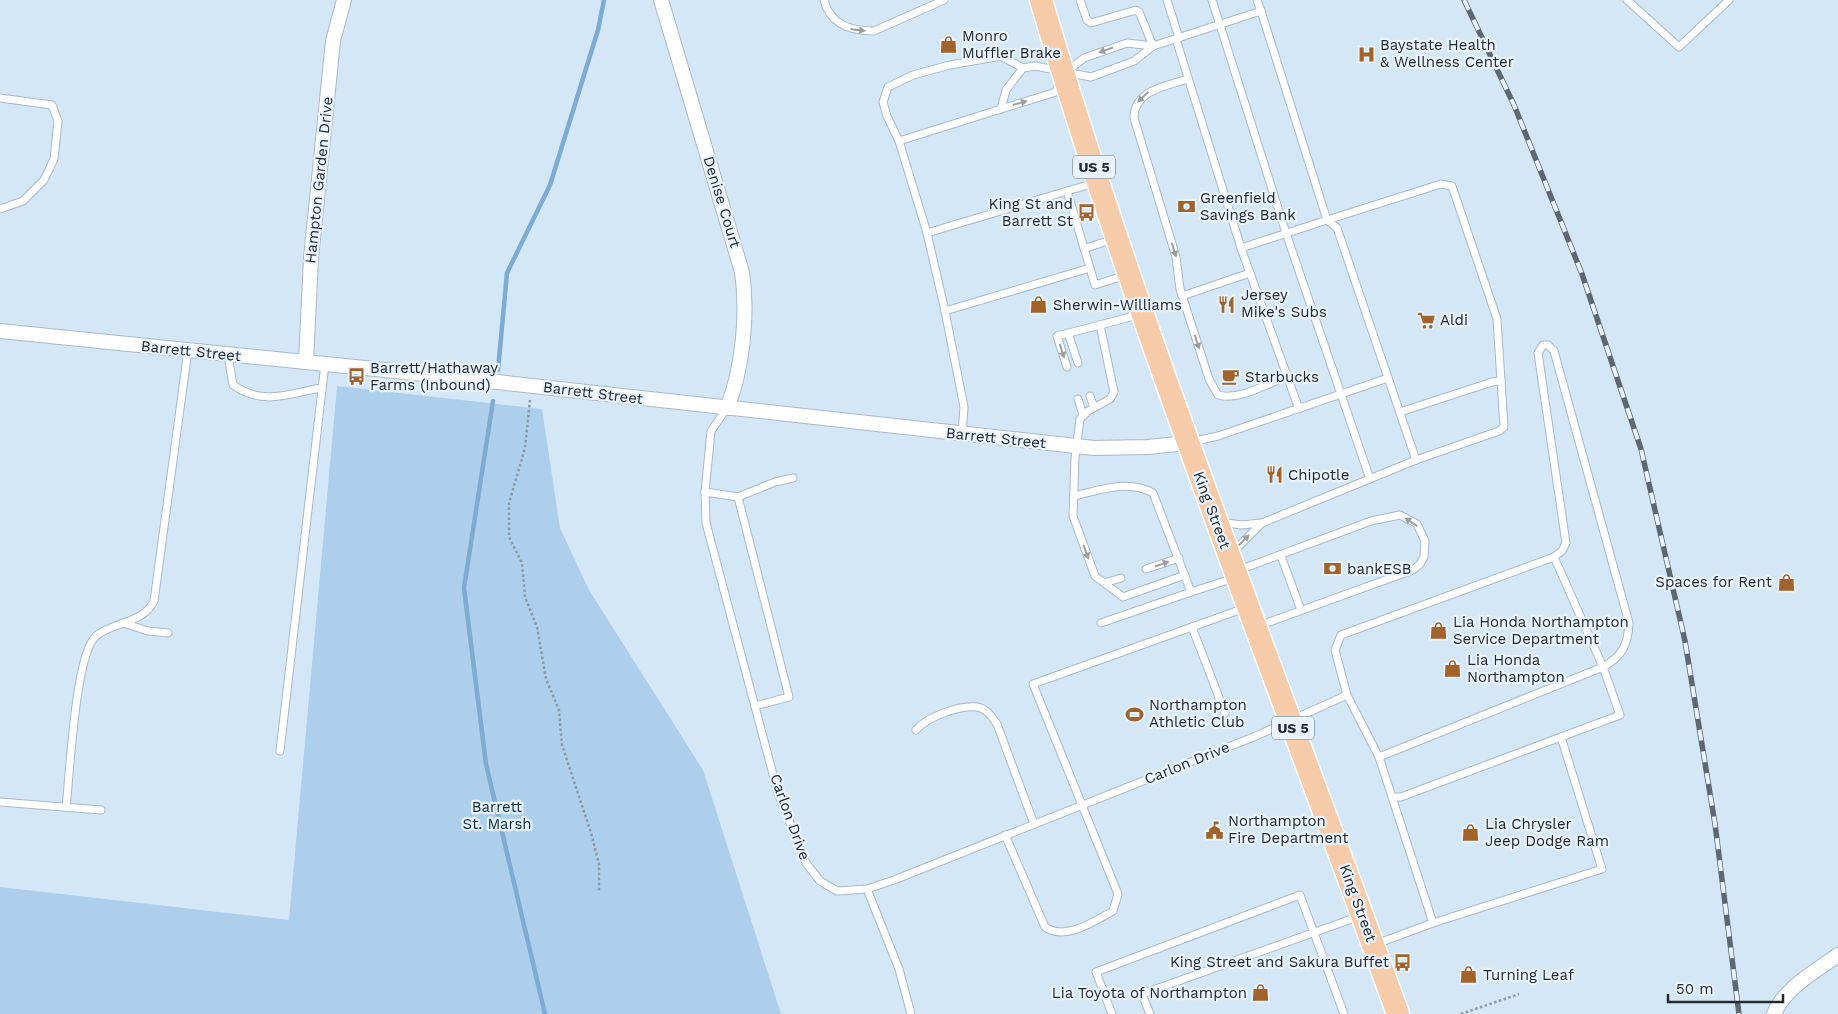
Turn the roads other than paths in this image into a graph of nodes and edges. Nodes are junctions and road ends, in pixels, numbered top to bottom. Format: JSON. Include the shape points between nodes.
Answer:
{"nodes":[{"id":1,"x":344,"y":0,"type":"edge"},
{"id":2,"x":661,"y":0,"type":"edge"},
{"id":3,"x":824,"y":0,"type":"edge"},
{"id":4,"x":944,"y":0,"type":"edge"},
{"id":5,"x":1041,"y":0,"type":"edge"},
{"id":6,"x":1080,"y":0,"type":"edge"},
{"id":7,"x":1167,"y":0,"type":"edge"},
{"id":8,"x":1212,"y":0,"type":"edge"},
{"id":9,"x":1257,"y":0,"type":"edge"},
{"id":10,"x":1627,"y":0,"type":"edge"},
{"id":11,"x":1729,"y":0,"type":"edge"},
{"id":12,"x":1261,"y":11,"type":"junction"},
{"id":13,"x":1220,"y":24,"type":"junction"},
{"id":14,"x":1178,"y":38,"type":"junction"},
{"id":15,"x":1153,"y":46,"type":"junction"},
{"id":16,"x":1023,"y":68,"type":"junction"},
{"id":17,"x":1064,"y":73,"type":"junction"},
{"id":18,"x":1188,"y":79,"type":"junction"},
{"id":19,"x":0,"y":98,"type":"edge"},
{"id":20,"x":1002,"y":109,"type":"junction"},
{"id":21,"x":899,"y":141,"type":"junction"},
{"id":22,"x":1098,"y":182,"type":"junction"},
{"id":23,"x":1067,"y":192,"type":"junction"},
{"id":24,"x":0,"y":209,"type":"edge"},
{"id":25,"x":1326,"y":220,"type":"junction"},
{"id":26,"x":1286,"y":233,"type":"junction"},
{"id":27,"x":927,"y":234,"type":"junction"},
{"id":28,"x":1116,"y":238,"type":"junction"},
{"id":29,"x":1086,"y":248,"type":"junction"},
{"id":30,"x":1241,"y":248,"type":"junction"},
{"id":31,"x":1090,"y":268,"type":"junction"},
{"id":32,"x":1250,"y":273,"type":"junction"},
{"id":33,"x":1128,"y":274,"type":"junction"},
{"id":34,"x":1182,"y":296,"type":"junction"},
{"id":35,"x":945,"y":311,"type":"junction"},
{"id":36,"x":1142,"y":313,"type":"junction"},
{"id":37,"x":1100,"y":325,"type":"junction"},
{"id":38,"x":0,"y":331,"type":"edge"},
{"id":39,"x":1068,"y":333,"type":"junction"},
{"id":40,"x":188,"y":350,"type":"junction"},
{"id":41,"x":228,"y":355,"type":"junction"},
{"id":42,"x":306,"y":362,"type":"junction"},
{"id":43,"x":1078,"y":363,"type":"dead end"},
{"id":44,"x":325,"y":364,"type":"junction"},
{"id":45,"x":1067,"y":367,"type":"dead end"},
{"id":46,"x":1288,"y":376,"type":"junction"},
{"id":47,"x":1388,"y":378,"type":"junction"},
{"id":48,"x":1501,"y":381,"type":"junction"},
{"id":49,"x":321,"y":388,"type":"junction"},
{"id":50,"x":1341,"y":394,"type":"junction"},
{"id":51,"x":1090,"y":396,"type":"dead end"},
{"id":52,"x":1078,"y":400,"type":"dead end"},
{"id":53,"x":1094,"y":407,"type":"junction"},
{"id":54,"x":727,"y":408,"type":"junction"},
{"id":55,"x":1299,"y":409,"type":"junction"},
{"id":56,"x":1400,"y":412,"type":"junction"},
{"id":57,"x":1083,"y":415,"type":"junction"},
{"id":58,"x":962,"y":435,"type":"junction"},
{"id":59,"x":1187,"y":443,"type":"junction"},
{"id":60,"x":1076,"y":446,"type":"junction"},
{"id":61,"x":1416,"y":460,"type":"junction"},
{"id":62,"x":793,"y":478,"type":"dead end"},
{"id":63,"x":1370,"y":479,"type":"junction"},
{"id":64,"x":705,"y":492,"type":"junction"},
{"id":65,"x":1074,"y":496,"type":"junction"},
{"id":66,"x":738,"y":497,"type":"junction"},
{"id":67,"x":1215,"y":520,"type":"junction"},
{"id":68,"x":1262,"y":523,"type":"junction"},
{"id":69,"x":1282,"y":556,"type":"junction"},
{"id":70,"x":1554,"y":557,"type":"junction"},
{"id":71,"x":1179,"y":558,"type":"junction"},
{"id":72,"x":1146,"y":569,"type":"dead end"},
{"id":73,"x":1234,"y":570,"type":"junction"},
{"id":74,"x":1185,"y":575,"type":"junction"},
{"id":75,"x":1121,"y":578,"type":"dead end"},
{"id":76,"x":1104,"y":583,"type":"junction"},
{"id":77,"x":1191,"y":592,"type":"junction"},
{"id":78,"x":1301,"y":610,"type":"junction"},
{"id":79,"x":1251,"y":617,"type":"junction"},
{"id":80,"x":123,"y":623,"type":"junction"},
{"id":81,"x":1100,"y":623,"type":"dead end"},
{"id":82,"x":1192,"y":628,"type":"junction"},
{"id":83,"x":168,"y":633,"type":"dead end"},
{"id":84,"x":1603,"y":667,"type":"junction"},
{"id":85,"x":1347,"y":695,"type":"junction"},
{"id":86,"x":755,"y":706,"type":"junction"},
{"id":87,"x":1225,"y":713,"type":"dead end"},
{"id":88,"x":1290,"y":721,"type":"junction"},
{"id":89,"x":916,"y":730,"type":"dead end"},
{"id":90,"x":1560,"y":737,"type":"junction"},
{"id":91,"x":280,"y":751,"type":"dead end"},
{"id":92,"x":1379,"y":757,"type":"junction"},
{"id":93,"x":1392,"y":797,"type":"junction"},
{"id":94,"x":0,"y":802,"type":"edge"},
{"id":95,"x":1080,"y":806,"type":"junction"},
{"id":96,"x":66,"y":807,"type":"junction"},
{"id":97,"x":101,"y":810,"type":"dead end"},
{"id":98,"x":1034,"y":824,"type":"junction"},
{"id":99,"x":1006,"y":836,"type":"junction"},
{"id":100,"x":867,"y":889,"type":"junction"},
{"id":101,"x":1362,"y":915,"type":"junction"},
{"id":102,"x":1433,"y":923,"type":"junction"},
{"id":103,"x":1314,"y":932,"type":"junction"},
{"id":104,"x":1374,"y":945,"type":"junction"},
{"id":105,"x":1838,"y":956,"type":"edge"},
{"id":106,"x":911,"y":1014,"type":"edge"},
{"id":107,"x":1112,"y":1014,"type":"edge"},
{"id":108,"x":1150,"y":1014,"type":"edge"},
{"id":109,"x":1344,"y":1014,"type":"edge"},
{"id":110,"x":1398,"y":1014,"type":"edge"},
{"id":111,"x":1774,"y":1014,"type":"edge"}],
"edges":[{"from":1,"to":42,"type":"street","name":"Hampton Garden Drive","via":[[333,41],[311,258]]},
{"from":2,"to":54,"type":"street","name":"Denise Court","via":[[742,272],[746,311],[734,390]]},
{"from":3,"to":4,"type":"lane","one_way":true,"via":[[828,11],[838,22],[851,30],[863,31],[874,31]]},
{"from":5,"to":17,"type":"main road","name":"King Street","number":"US 5"},
{"from":6,"to":15,"type":"lane","via":[[1091,23],[1136,10]]},
{"from":7,"to":14,"type":"lane"},
{"from":8,"to":13,"type":"lane"},
{"from":9,"to":12,"type":"lane"},
{"from":10,"to":11,"type":"lane","via":[[1679,48]]},
{"from":12,"to":13,"type":"lane"},
{"from":12,"to":25,"type":"lane"},
{"from":13,"to":14,"type":"lane"},
{"from":13,"to":26,"type":"lane"},
{"from":14,"to":15,"type":"lane"},
{"from":14,"to":18,"type":"lane"},
{"from":15,"to":17,"type":"lane","one_way":true,"via":[[1127,43],[1084,58]]},
{"from":15,"to":17,"type":"lane","via":[[1134,61],[1091,77]]},
{"from":16,"to":17,"type":"lane","via":[[1035,66]]},
{"from":16,"to":20,"type":"lane","via":[[1006,90]]},
{"from":16,"to":21,"type":"lane","via":[[1000,56],[985,58],[914,75],[888,87],[883,102]]},
{"from":20,"to":17,"type":"lane","one_way":true,"via":[[1056,92]]},
{"from":17,"to":22,"type":"main road","name":"King Street","number":"US 5"},
{"from":18,"to":30,"type":"lane"},
{"from":18,"to":34,"type":"lane","one_way":true,"via":[[1145,94],[1134,111],[1136,128],[1176,257]]},
{"from":19,"to":24,"type":"lane","via":[[52,105],[58,121],[54,159],[44,180],[23,201]]},
{"from":20,"to":21,"type":"lane"},
{"from":21,"to":27,"type":"lane"},
{"from":22,"to":23,"type":"lane"},
{"from":22,"to":28,"type":"main road","name":"King Street","number":"US 5"},
{"from":23,"to":27,"type":"lane"},
{"from":23,"to":29,"type":"lane"},
{"from":25,"to":26,"type":"lane"},
{"from":25,"to":47,"type":"lane","via":[[1337,228]]},
{"from":25,"to":48,"type":"lane","via":[[1441,184],[1452,186],[1497,319]]},
{"from":26,"to":30,"type":"lane"},
{"from":26,"to":50,"type":"lane"},
{"from":27,"to":35,"type":"lane"},
{"from":28,"to":29,"type":"lane"},
{"from":28,"to":33,"type":"main road","name":"King Street","number":"US 5"},
{"from":29,"to":31,"type":"lane"},
{"from":30,"to":32,"type":"lane"},
{"from":31,"to":33,"type":"lane","via":[[1095,285]]},
{"from":31,"to":35,"type":"lane"},
{"from":32,"to":34,"type":"lane"},
{"from":32,"to":46,"type":"lane"},
{"from":33,"to":36,"type":"main road","name":"King Street","number":"US 5"},
{"from":34,"to":46,"type":"lane","one_way":true,"via":[[1209,380],[1218,395],[1241,394]]},
{"from":35,"to":58,"type":"lane","via":[[964,407]]},
{"from":36,"to":37,"type":"lane"},
{"from":36,"to":59,"type":"main road","name":"King Street","number":"US 5"},
{"from":37,"to":39,"type":"lane"},
{"from":37,"to":53,"type":"lane","via":[[1114,392],[1110,400]]},
{"from":38,"to":40,"type":"street","name":"Barrett Street"},
{"from":39,"to":43,"type":"lane"},
{"from":39,"to":45,"type":"lane","one_way":true,"via":[[1057,336]]},
{"from":40,"to":41,"type":"street","name":"Barrett Street"},
{"from":40,"to":80,"type":"lane","via":[[154,601],[143,613]]},
{"from":41,"to":42,"type":"street","name":"Barrett Street"},
{"from":41,"to":49,"type":"lane","via":[[233,385],[248,395],[268,399]]},
{"from":42,"to":44,"type":"street","name":"Barrett Street"},
{"from":44,"to":49,"type":"lane"},
{"from":44,"to":54,"type":"street","name":"Barrett Street"},
{"from":46,"to":55,"type":"lane"},
{"from":47,"to":50,"type":"lane"},
{"from":47,"to":56,"type":"lane"},
{"from":48,"to":56,"type":"lane"},
{"from":48,"to":61,"type":"lane","via":[[1504,427]]},
{"from":49,"to":91,"type":"lane"},
{"from":50,"to":55,"type":"lane"},
{"from":50,"to":63,"type":"lane"},
{"from":51,"to":53,"type":"lane"},
{"from":52,"to":57,"type":"lane"},
{"from":53,"to":57,"type":"lane"},
{"from":54,"to":58,"type":"street","name":"Barrett Street"},
{"from":54,"to":64,"type":"lane","name":"Carlon Drive","via":[[711,431]]},
{"from":55,"to":59,"type":"lane"},
{"from":56,"to":61,"type":"lane"},
{"from":57,"to":60,"type":"lane"},
{"from":58,"to":60,"type":"street","name":"Barrett Street"},
{"from":59,"to":60,"type":"street","name":"Barrett Street","via":[[1148,447]]},
{"from":59,"to":67,"type":"main road","name":"King Street","number":"US 5"},
{"from":60,"to":65,"type":"lane"},
{"from":61,"to":63,"type":"lane"},
{"from":62,"to":66,"type":"lane"},
{"from":63,"to":68,"type":"lane"},
{"from":64,"to":66,"type":"lane"},
{"from":64,"to":86,"type":"lane","name":"Carlon Drive","via":[[706,523]]},
{"from":65,"to":71,"type":"lane","via":[[1120,485],[1141,486],[1153,493]]},
{"from":65,"to":76,"type":"lane","one_way":true,"via":[[1073,516],[1095,576]]},
{"from":66,"to":86,"type":"lane","via":[[789,697]]},
{"from":67,"to":68,"type":"lane","via":[[1241,525]]},
{"from":67,"to":73,"type":"main road","name":"King Street","number":"US 5"},
{"from":73,"to":68,"type":"lane","one_way":true,"via":[[1238,546]]},
{"from":69,"to":73,"type":"lane"},
{"from":69,"to":78,"type":"lane"},
{"from":78,"to":69,"type":"lane","one_way":true,"via":[[1413,570],[1424,557],[1425,541],[1417,524],[1400,515],[1371,521]]},
{"from":70,"to":84,"type":"lane"},
{"from":70,"to":84,"type":"lane","via":[[1566,543],[1538,353],[1543,345],[1554,350],[1629,623],[1626,646],[1617,659]]},
{"from":70,"to":85,"type":"lane","via":[[1341,635],[1335,650]]},
{"from":72,"to":71,"type":"lane","one_way":true},
{"from":71,"to":74,"type":"lane"},
{"from":73,"to":77,"type":"lane"},
{"from":73,"to":79,"type":"main road","name":"King Street","number":"US 5"},
{"from":74,"to":76,"type":"lane","via":[[1123,597]]},
{"from":74,"to":77,"type":"lane"},
{"from":75,"to":76,"type":"lane"},
{"from":77,"to":81,"type":"lane"},
{"from":78,"to":79,"type":"lane"},
{"from":79,"to":82,"type":"lane"},
{"from":79,"to":88,"type":"main road","name":"King Street","number":"US 5"},
{"from":80,"to":83,"type":"lane"},
{"from":80,"to":96,"type":"lane","via":[[96,636],[85,654]]},
{"from":82,"to":87,"type":"lane"},
{"from":82,"to":95,"type":"lane","via":[[1033,684]]},
{"from":84,"to":90,"type":"lane","via":[[1620,715]]},
{"from":84,"to":92,"type":"lane"},
{"from":85,"to":88,"type":"lane","name":"Carlon Drive"},
{"from":85,"to":92,"type":"lane"},
{"from":86,"to":100,"type":"lane","name":"Carlon Drive","via":[[778,793],[806,863],[820,881],[837,891]]},
{"from":88,"to":95,"type":"lane","name":"Carlon Drive"},
{"from":88,"to":101,"type":"main road","name":"King Street","number":"US 5"},
{"from":89,"to":98,"type":"lane","via":[[960,709],[977,707],[987,712],[997,724]]},
{"from":90,"to":93,"type":"lane"},
{"from":90,"to":102,"type":"lane","via":[[1602,869]]},
{"from":92,"to":93,"type":"lane"},
{"from":93,"to":102,"type":"lane"},
{"from":94,"to":96,"type":"lane"},
{"from":95,"to":98,"type":"lane","name":"Carlon Drive"},
{"from":95,"to":99,"type":"lane","via":[[1115,886],[1118,901],[1112,911],[1064,934],[1045,928]]},
{"from":96,"to":97,"type":"lane"},
{"from":98,"to":99,"type":"lane","name":"Carlon Drive"},
{"from":99,"to":100,"type":"lane","name":"Carlon Drive"},
{"from":100,"to":106,"type":"lane","via":[[899,969]]},
{"from":101,"to":103,"type":"lane"},
{"from":101,"to":104,"type":"main road","name":"King Street","number":"US 5"},
{"from":102,"to":104,"type":"lane"},
{"from":103,"to":107,"type":"lane","via":[[1300,896],[1096,972]]},
{"from":103,"to":108,"type":"lane","via":[[1142,994]]},
{"from":103,"to":109,"type":"lane"},
{"from":104,"to":110,"type":"main road","name":"King Street","number":"US 5"},
{"from":105,"to":111,"type":"street","via":[[1791,991]]}]}
